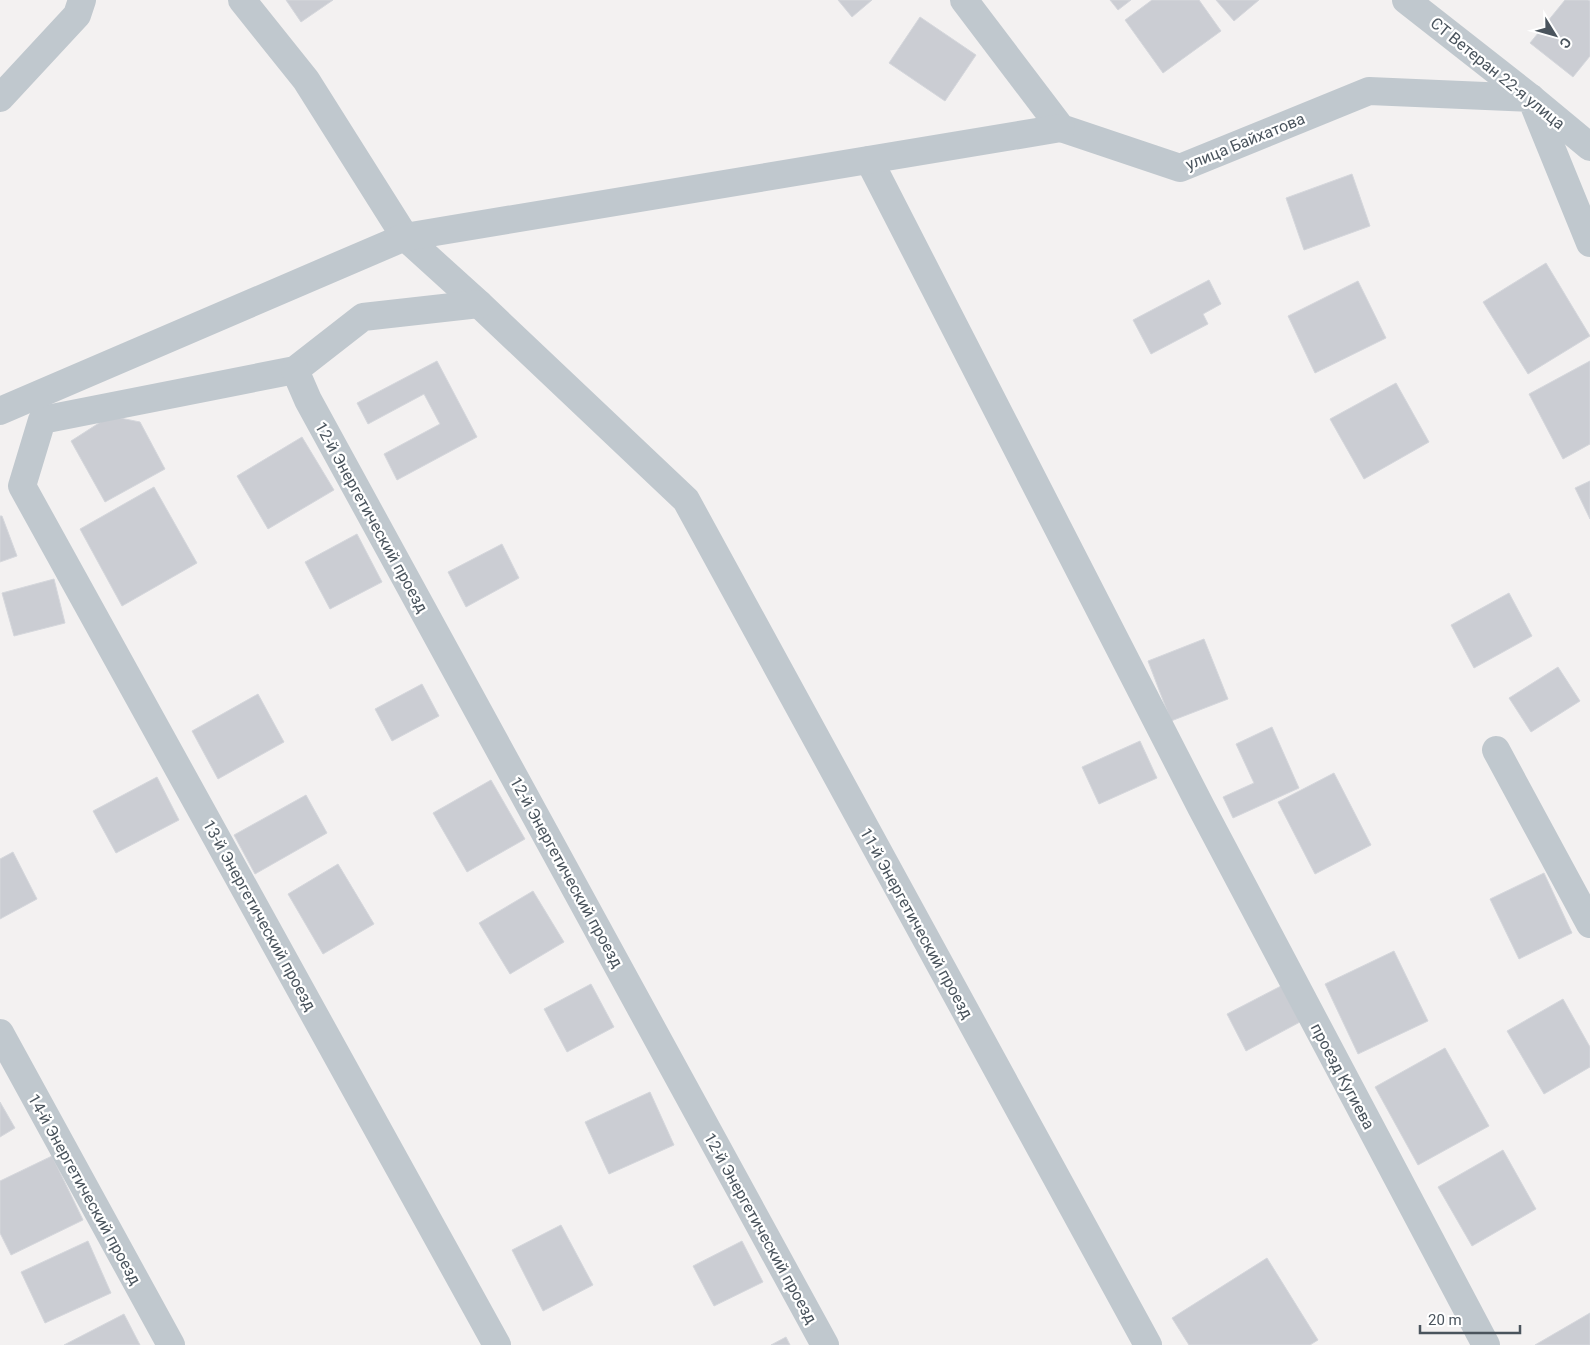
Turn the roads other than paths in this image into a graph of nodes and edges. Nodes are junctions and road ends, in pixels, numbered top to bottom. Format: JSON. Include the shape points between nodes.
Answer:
{"nodes":[{"id":1,"x":82,"y":0,"type":"edge"},
{"id":2,"x":242,"y":0,"type":"edge"},
{"id":3,"x":964,"y":0,"type":"edge"},
{"id":4,"x":1406,"y":0,"type":"edge"},
{"id":5,"x":0,"y":98,"type":"edge"},
{"id":6,"x":1530,"y":98,"type":"junction"},
{"id":7,"x":1060,"y":128,"type":"junction"},
{"id":8,"x":1590,"y":147,"type":"edge"},
{"id":9,"x":869,"y":160,"type":"junction"},
{"id":10,"x":405,"y":237,"type":"junction"},
{"id":11,"x":1590,"y":243,"type":"edge"},
{"id":12,"x":479,"y":304,"type":"junction"},
{"id":13,"x":295,"y":370,"type":"junction"},
{"id":14,"x":0,"y":411,"type":"edge"},
{"id":15,"x":42,"y":420,"type":"junction"},
{"id":16,"x":0,"y":428,"type":"edge"},
{"id":17,"x":1496,"y":750,"type":"dead end"},
{"id":18,"x":1590,"y":924,"type":"edge"},
{"id":19,"x":0,"y":1033,"type":"edge"},
{"id":20,"x":171,"y":1345,"type":"edge"},
{"id":21,"x":497,"y":1345,"type":"edge"},
{"id":22,"x":825,"y":1345,"type":"edge"},
{"id":23,"x":1148,"y":1345,"type":"edge"},
{"id":24,"x":1486,"y":1345,"type":"edge"}],
"edges":[{"from":1,"to":5,"type":"street","via":[[77,15]]},
{"from":2,"to":10,"type":"street","name":"11-й Энергетический проезд","via":[[306,80]]},
{"from":3,"to":7,"type":"street"},
{"from":4,"to":6,"type":"street","name":"СТ Ветеран 22-я улица"},
{"from":6,"to":7,"type":"street","name":"улица Байхатова","via":[[1369,91],[1180,168]]},
{"from":6,"to":8,"type":"street","name":"СТ Ветеран 22-я улица"},
{"from":6,"to":11,"type":"street"},
{"from":7,"to":9,"type":"street"},
{"from":9,"to":10,"type":"street"},
{"from":9,"to":24,"type":"street","name":"проезд Кугиева","via":[[1201,807]]},
{"from":10,"to":12,"type":"street","name":"11-й Энергетический проезд"},
{"from":10,"to":14,"type":"street"},
{"from":12,"to":13,"type":"street","via":[[363,317]]},
{"from":12,"to":23,"type":"street","name":"11-й Энергетический проезд","via":[[686,500]]},
{"from":13,"to":15,"type":"street"},
{"from":13,"to":22,"type":"street","name":"12-й Энергетический проезд","via":[[308,400]]},
{"from":15,"to":16,"type":"street"},
{"from":15,"to":21,"type":"street","name":"13-й Энергетический проезд","via":[[22,486]]},
{"from":17,"to":18,"type":"street"},
{"from":19,"to":20,"type":"street","name":"14-й Энергетический проезд"}]}
